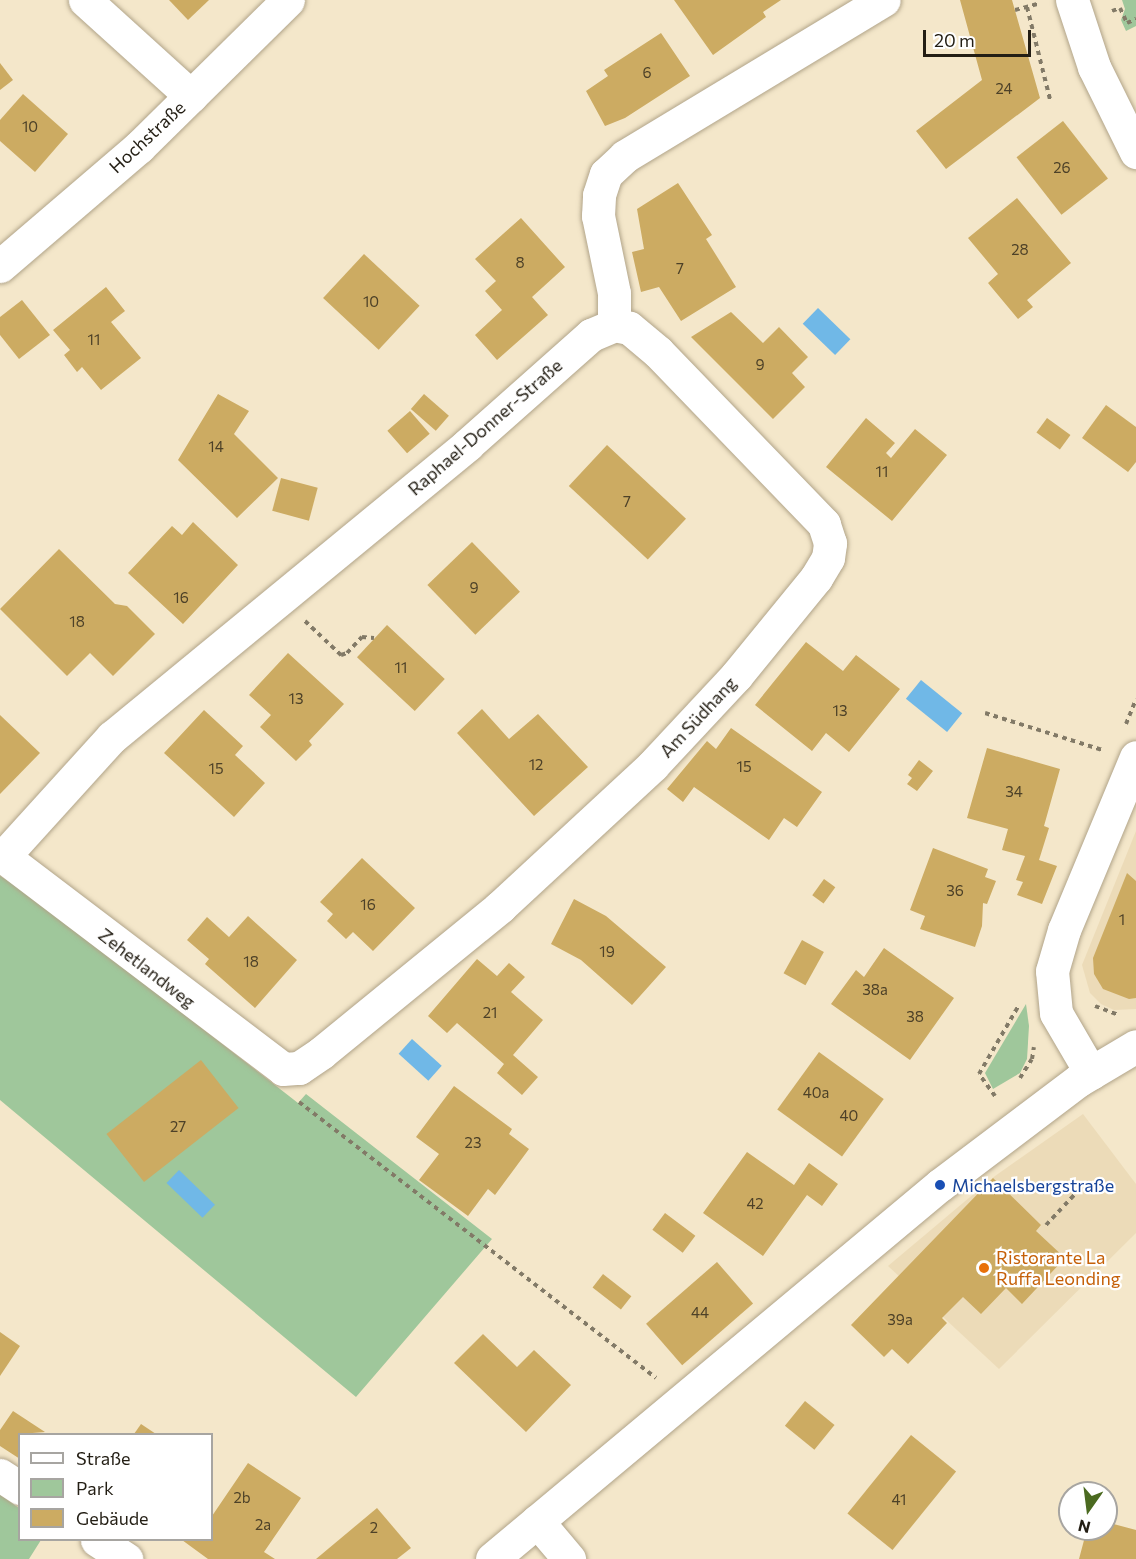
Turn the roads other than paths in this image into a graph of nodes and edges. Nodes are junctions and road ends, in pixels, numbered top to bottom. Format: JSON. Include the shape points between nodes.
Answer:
{"nodes":[{"id":1,"x":85,"y":0,"type":"edge"},
{"id":2,"x":288,"y":0,"type":"edge"},
{"id":3,"x":884,"y":0,"type":"edge"},
{"id":4,"x":1072,"y":0,"type":"edge"},
{"id":5,"x":191,"y":96,"type":"junction"},
{"id":6,"x":1136,"y":152,"type":"edge"},
{"id":7,"x":0,"y":266,"type":"edge"},
{"id":8,"x":614,"y":325,"type":"junction"},
{"id":9,"x":1125,"y":755,"type":"edge"},
{"id":10,"x":1,"y":855,"type":"edge"},
{"id":11,"x":1136,"y":1047,"type":"edge"},
{"id":12,"x":295,"y":1069,"type":"joint"},
{"id":13,"x":1091,"y":1073,"type":"junction"},
{"id":14,"x":0,"y":1475,"type":"edge"},
{"id":15,"x":18,"y":1487,"type":"edge"},
{"id":16,"x":100,"y":1541,"type":"edge"},
{"id":17,"x":554,"y":1541,"type":"edge"},
{"id":18,"x":126,"y":1559,"type":"edge"},
{"id":19,"x":492,"y":1559,"type":"edge"}],
"edges":[{"from":1,"to":5,"type":"street"},
{"from":2,"to":5,"type":"street","name":"Hochstraße"},
{"from":3,"to":8,"type":"street","via":[[625,156],[606,174],[598,216],[614,293]]},
{"from":4,"to":6,"type":"street","via":[[1094,67]]},
{"from":5,"to":7,"type":"street","name":"Hochstraße","via":[[140,147]]},
{"from":8,"to":10,"type":"street","name":"Raphael-Donner-Straße","via":[[591,335],[467,445],[112,737]]},
{"from":8,"to":12,"type":"street","name":"Am Südhang","via":[[629,328],[658,352],[824,524],[830,543],[828,558],[735,676],[653,765],[501,906]]},
{"from":9,"to":13,"type":"street","via":[[1052,971],[1056,1013]]},
{"from":10,"to":12,"type":"street","name":"Zehetlandweg","via":[[270,1063]]},
{"from":11,"to":13,"type":"street"},
{"from":13,"to":17,"type":"street","via":[[940,1185],[681,1404]]},
{"from":14,"to":15,"type":"street"},
{"from":16,"to":18,"type":"street"},
{"from":17,"to":19,"type":"street"}]}
